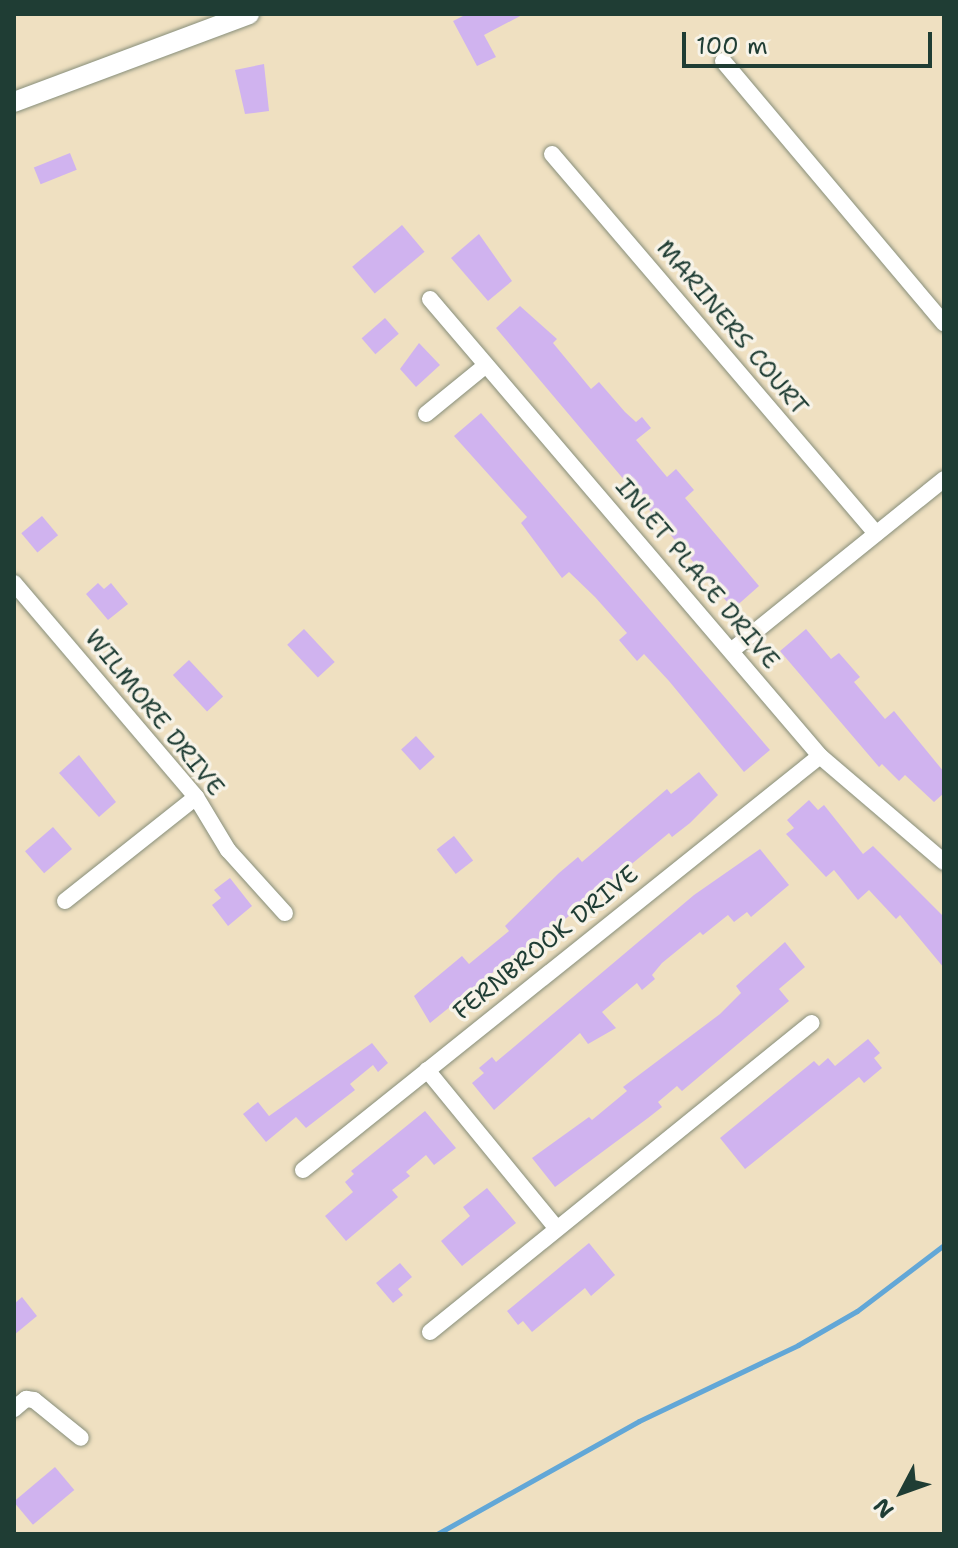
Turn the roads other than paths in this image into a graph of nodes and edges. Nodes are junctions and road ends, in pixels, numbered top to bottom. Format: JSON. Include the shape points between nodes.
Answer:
{"nodes":[{"id":1,"x":249,"y":14,"type":"edge"},
{"id":2,"x":723,"y":61,"type":"dead end"},
{"id":3,"x":14,"y":102,"type":"edge"},
{"id":4,"x":552,"y":154,"type":"dead end"},
{"id":5,"x":430,"y":299,"type":"dead end"},
{"id":6,"x":944,"y":323,"type":"edge"},
{"id":7,"x":486,"y":365,"type":"junction"},
{"id":8,"x":426,"y":414,"type":"dead end"},
{"id":9,"x":944,"y":479,"type":"edge"},
{"id":10,"x":876,"y":534,"type":"junction"},
{"id":11,"x":14,"y":583,"type":"edge"},
{"id":12,"x":731,"y":651,"type":"junction"},
{"id":13,"x":820,"y":756,"type":"junction"},
{"id":14,"x":196,"y":797,"type":"junction"},
{"id":15,"x":944,"y":862,"type":"edge"},
{"id":16,"x":65,"y":901,"type":"dead end"},
{"id":17,"x":285,"y":913,"type":"dead end"},
{"id":18,"x":812,"y":1023,"type":"dead end"},
{"id":19,"x":427,"y":1070,"type":"junction"},
{"id":20,"x":303,"y":1170,"type":"dead end"},
{"id":21,"x":557,"y":1229,"type":"junction"},
{"id":22,"x":430,"y":1332,"type":"dead end"},
{"id":23,"x":14,"y":1409,"type":"edge"},
{"id":24,"x":81,"y":1438,"type":"dead end"}],
"edges":[{"from":1,"to":3,"type":"street"},
{"from":2,"to":6,"type":"street"},
{"from":4,"to":10,"type":"street","name":"MARINERS COURT"},
{"from":5,"to":7,"type":"street","name":"INLET PLACE DRIVE"},
{"from":7,"to":8,"type":"street"},
{"from":7,"to":12,"type":"street","name":"INLET PLACE DRIVE"},
{"from":9,"to":10,"type":"street"},
{"from":10,"to":12,"type":"street"},
{"from":11,"to":14,"type":"street","name":"WILMORE DRIVE"},
{"from":12,"to":13,"type":"street","name":"INLET PLACE DRIVE"},
{"from":13,"to":15,"type":"street","name":"INLET PLACE DRIVE"},
{"from":13,"to":19,"type":"street","name":"FERNBROOK DRIVE"},
{"from":14,"to":16,"type":"street"},
{"from":14,"to":17,"type":"street","name":"WILMORE DRIVE","via":[[228,850]]},
{"from":18,"to":21,"type":"street"},
{"from":19,"to":20,"type":"street","name":"FERNBROOK DRIVE"},
{"from":19,"to":21,"type":"street"},
{"from":21,"to":22,"type":"street"},
{"from":23,"to":24,"type":"street","via":[[26,1399],[34,1400]]}]}
